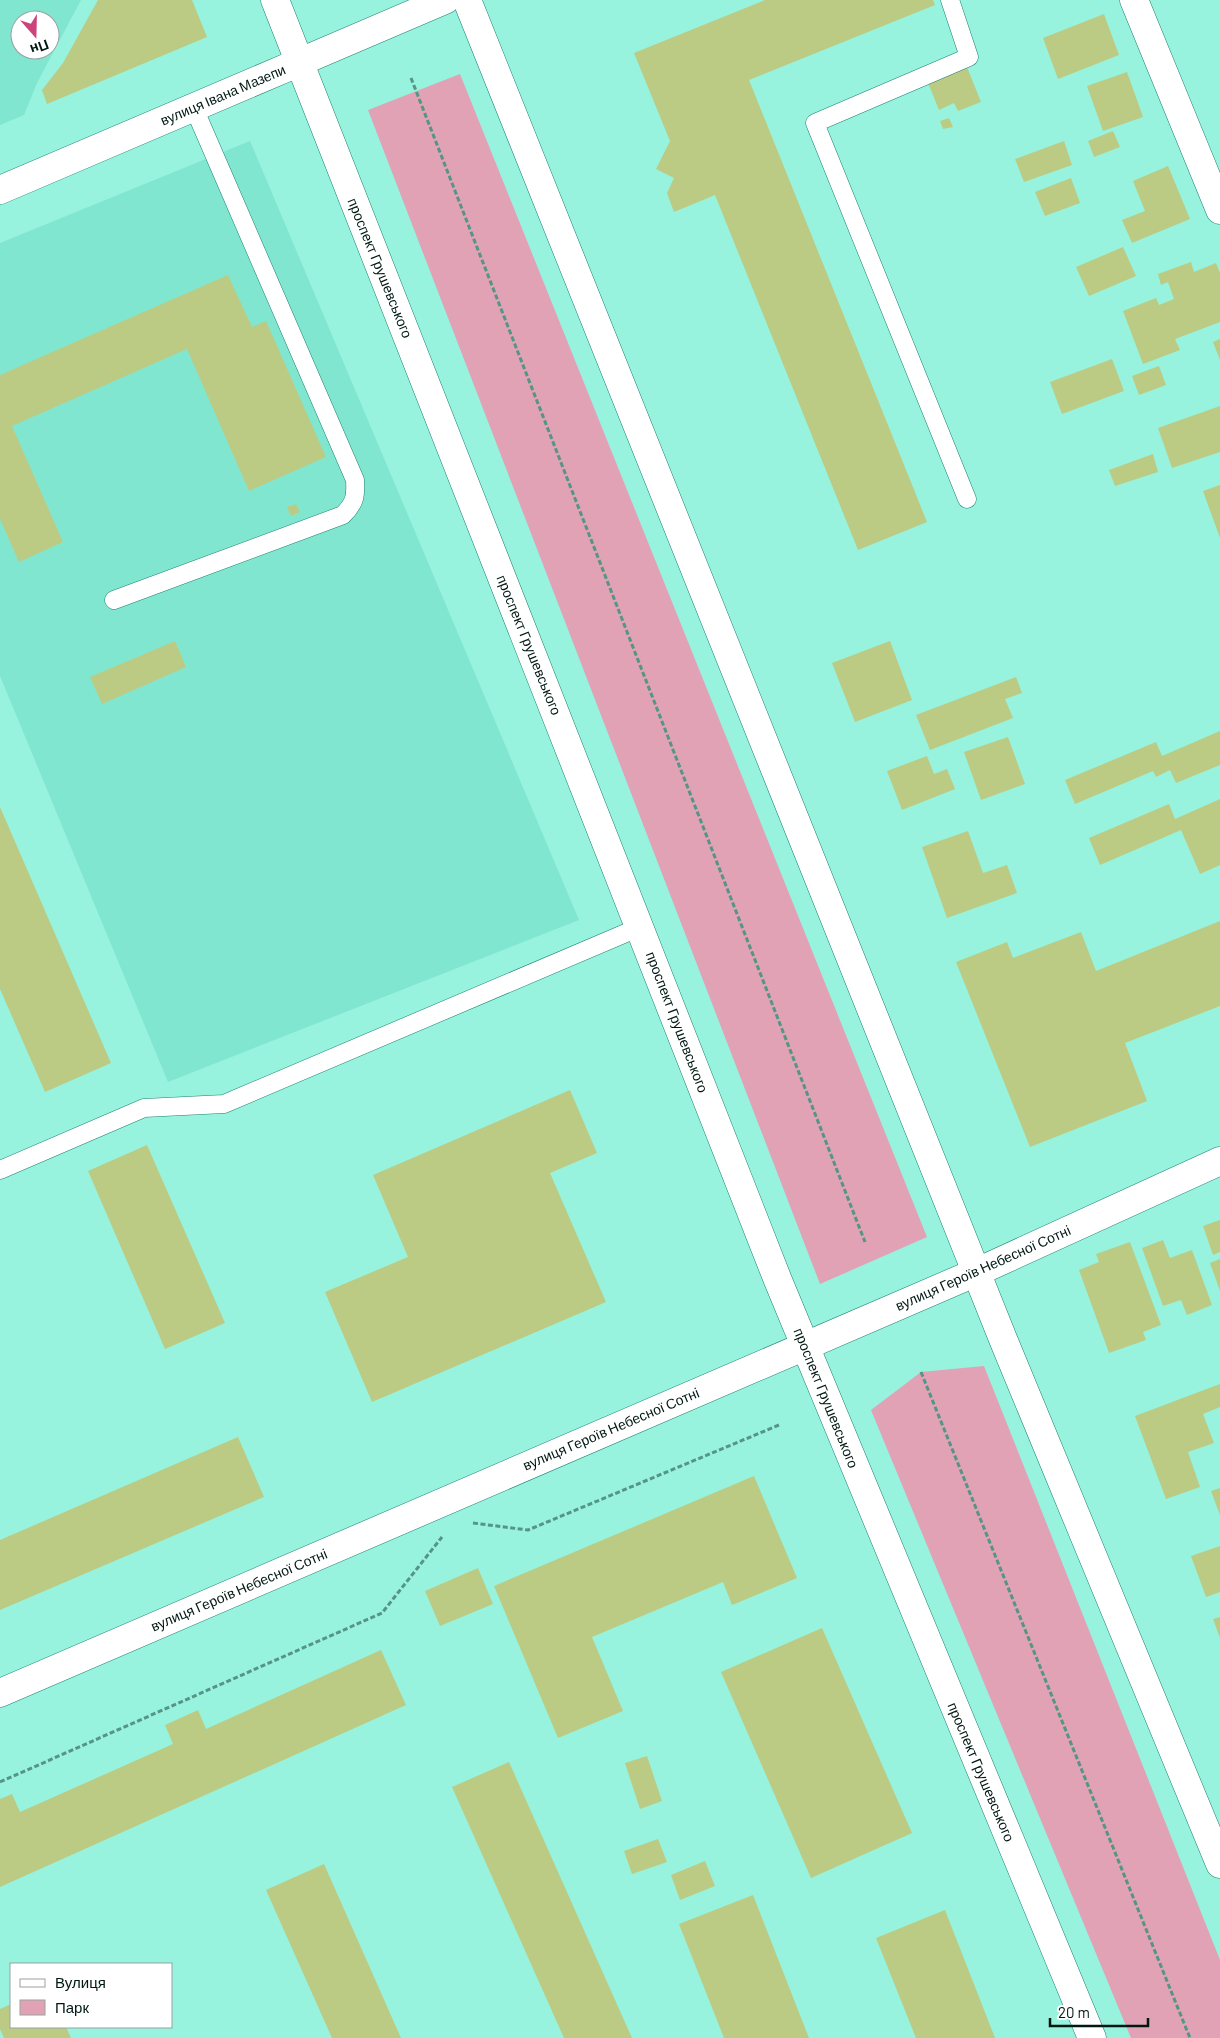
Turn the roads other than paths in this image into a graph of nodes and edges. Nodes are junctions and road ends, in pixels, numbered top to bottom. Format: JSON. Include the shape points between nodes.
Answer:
{"nodes":[{"id":1,"x":275,"y":0,"type":"edge"},
{"id":2,"x":445,"y":0,"type":"edge"},
{"id":3,"x":468,"y":0,"type":"edge"},
{"id":4,"x":950,"y":0,"type":"edge"},
{"id":5,"x":1134,"y":0,"type":"edge"},
{"id":6,"x":300,"y":62,"type":"junction"},
{"id":7,"x":194,"y":108,"type":"junction"},
{"id":8,"x":0,"y":190,"type":"edge"},
{"id":9,"x":1220,"y":210,"type":"edge"},
{"id":10,"x":967,"y":499,"type":"dead end"},
{"id":11,"x":114,"y":600,"type":"dead end"},
{"id":12,"x":640,"y":927,"type":"junction"},
{"id":13,"x":1220,"y":1161,"type":"edge"},
{"id":14,"x":0,"y":1170,"type":"edge"},
{"id":15,"x":977,"y":1272,"type":"junction"},
{"id":16,"x":805,"y":1346,"type":"junction"},
{"id":17,"x":0,"y":1693,"type":"edge"},
{"id":18,"x":1220,"y":1864,"type":"edge"},
{"id":19,"x":1092,"y":2038,"type":"edge"}],
"edges":[{"from":1,"to":6,"type":"main road","name":"проспект Грушевського"},
{"from":2,"to":6,"type":"main road","name":"вулиця Івана Мазепи"},
{"from":3,"to":15,"type":"main road"},
{"from":4,"to":10,"type":"lane","via":[[969,57],[815,123]]},
{"from":5,"to":9,"type":"main road"},
{"from":6,"to":7,"type":"main road","name":"вулиця Івана Мазепи"},
{"from":6,"to":12,"type":"main road","name":"проспект Грушевського"},
{"from":7,"to":8,"type":"main road","name":"вулиця Івана Мазепи"},
{"from":7,"to":11,"type":"lane","via":[[355,480],[356,496],[343,515]]},
{"from":12,"to":14,"type":"lane","via":[[224,1104],[144,1108]]},
{"from":12,"to":16,"type":"main road","name":"проспект Грушевського"},
{"from":13,"to":15,"type":"main road","name":"вулиця Героїв Небесної Сотні"},
{"from":15,"to":16,"type":"main road","name":"вулиця Героїв Небесної Сотні"},
{"from":15,"to":18,"type":"main road"},
{"from":16,"to":17,"type":"main road","name":"вулиця Героїв Небесної Сотні"},
{"from":16,"to":19,"type":"main road","name":"проспект Грушевського"}]}
